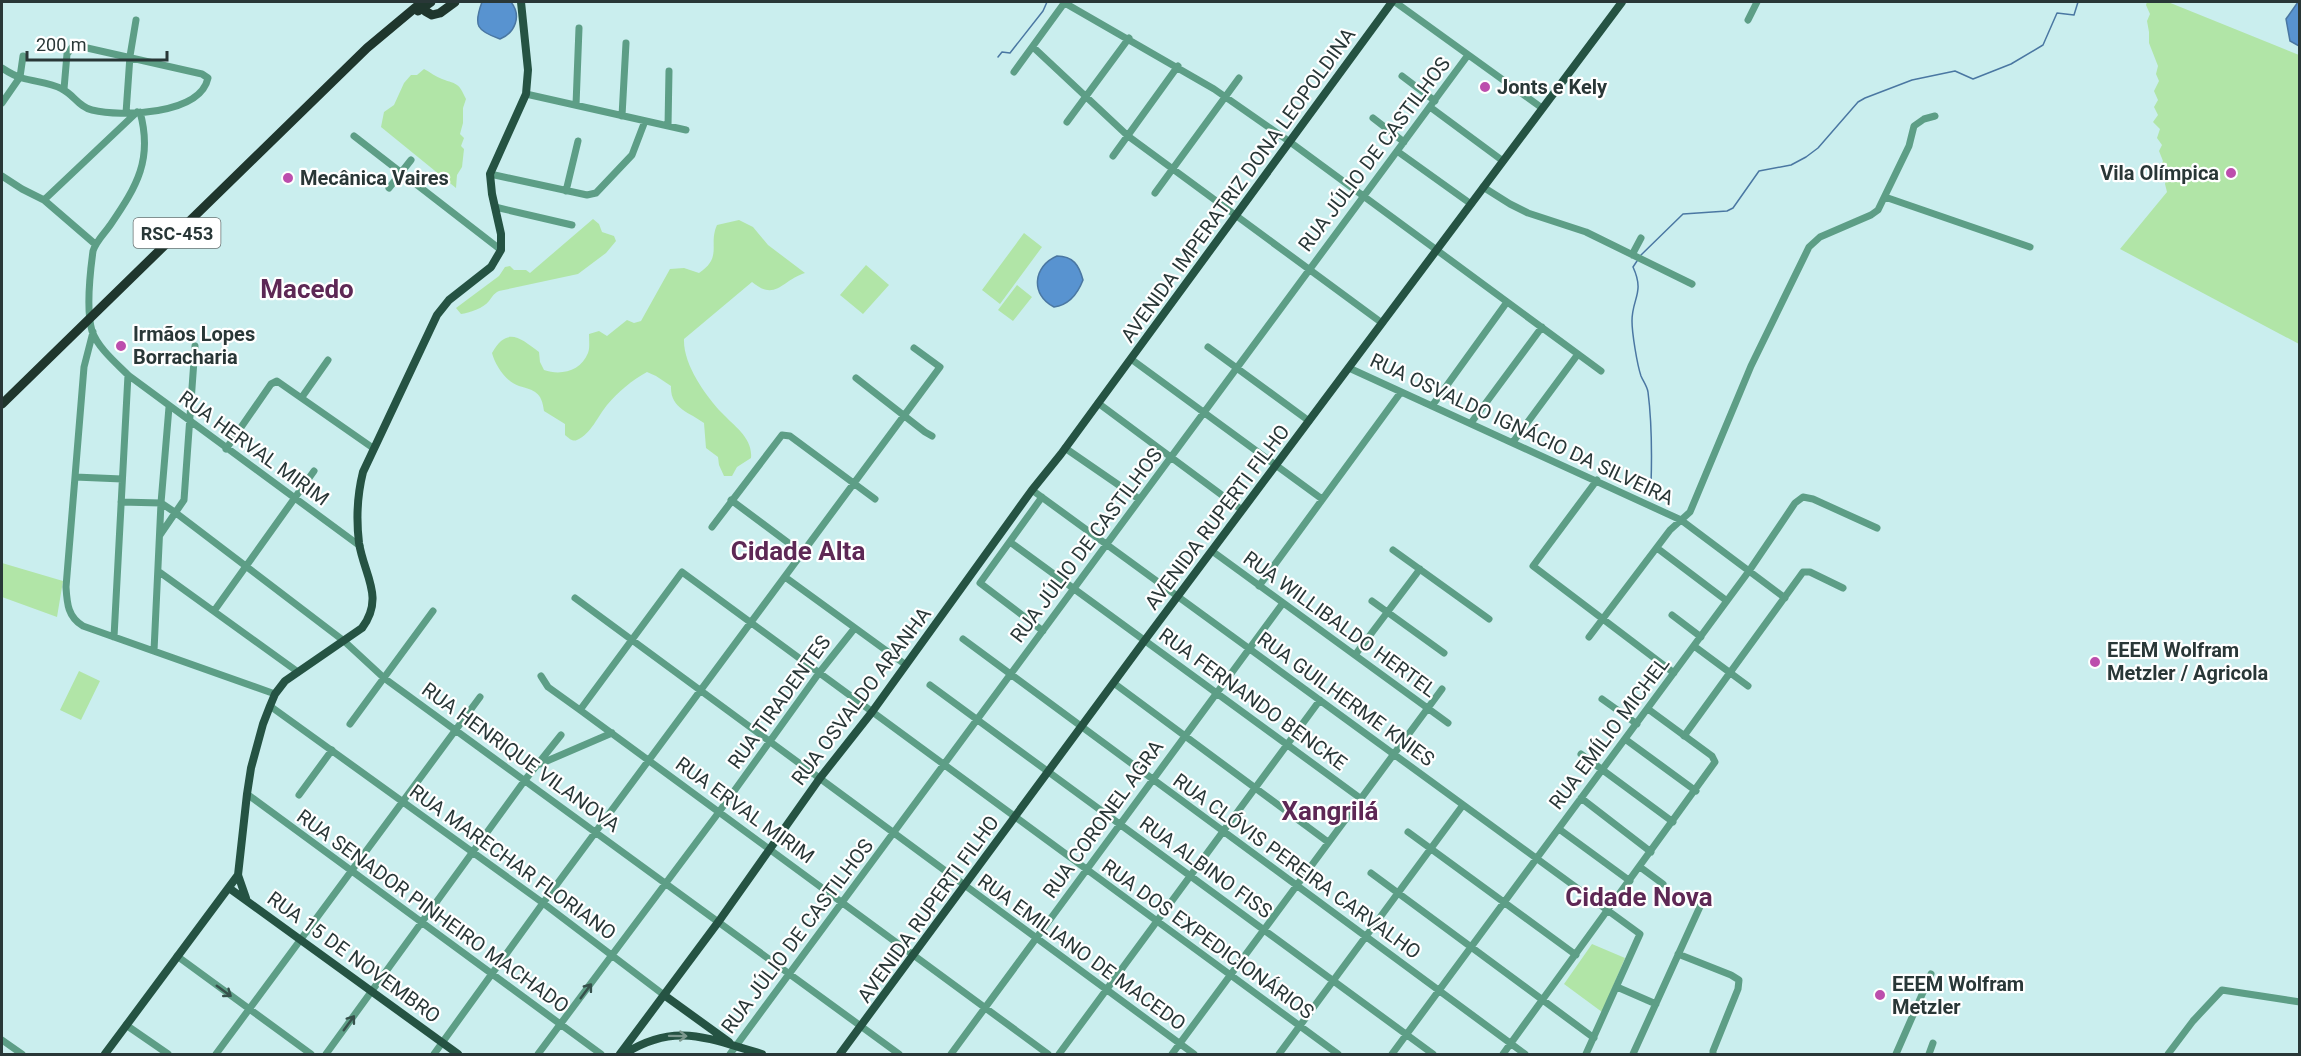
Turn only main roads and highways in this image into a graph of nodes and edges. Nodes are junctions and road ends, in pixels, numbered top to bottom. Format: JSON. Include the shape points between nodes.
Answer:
{"nodes":[{"id":1,"x":455,"y":2,"type":"edge"},
{"id":2,"x":521,"y":2,"type":"edge"},
{"id":3,"x":1394,"y":2,"type":"edge"},
{"id":4,"x":1622,"y":2,"type":"edge"},
{"id":5,"x":426,"y":3,"type":"edge"},
{"id":6,"x":1131,"y":359,"type":"joint"},
{"id":7,"x":2,"y":404,"type":"edge"},
{"id":8,"x":238,"y":875,"type":"junction"},
{"id":9,"x":229,"y":888,"type":"junction"},
{"id":10,"x":246,"y":898,"type":"junction"},
{"id":11,"x":664,"y":995,"type":"junction"},
{"id":12,"x":634,"y":1042,"type":"junction"},
{"id":13,"x":733,"y":1051,"type":"edge"},
{"id":14,"x":105,"y":1054,"type":"edge"},
{"id":15,"x":458,"y":1054,"type":"edge"},
{"id":16,"x":622,"y":1054,"type":"edge"},
{"id":17,"x":762,"y":1054,"type":"edge"},
{"id":18,"x":840,"y":1054,"type":"edge"}],
"edges":[{"from":1,"to":5,"type":"highway","via":[[436,15],[427,14]]},
{"from":2,"to":8,"type":"main road","via":[[528,70],[526,94],[490,174],[501,250],[491,267],[449,300],[437,315],[373,448],[358,491],[356,515],[373,590],[369,619],[362,628],[285,681],[275,694],[251,768]]},
{"from":3,"to":6,"type":"main road","name":"AVENIDA IMPERATRIZ DONA LEOPOLDINA"},
{"from":4,"to":18,"type":"main road","name":"AVENIDA RUPERTI FILHO"},
{"from":5,"to":7,"type":"highway","number":"RSC-453","via":[[352,63]]},
{"from":6,"to":11,"type":"main road","name":"RUA OSVALDO ARANHA"},
{"from":8,"to":9,"type":"main road"},
{"from":8,"to":10,"type":"main road"},
{"from":9,"to":10,"type":"main road","name":"RUA 15 DE NOVEMBRO"},
{"from":9,"to":14,"type":"main road"},
{"from":10,"to":15,"type":"main road","name":"RUA 15 DE NOVEMBRO"},
{"from":11,"to":12,"type":"main road","name":"RUA OSVALDO ARANHA"},
{"from":11,"to":13,"type":"main road","name":"RUA MARECHAR FLORIANO"},
{"from":12,"to":13,"type":"main road","one_way":true,"via":[[679,1035],[701,1038]]},
{"from":12,"to":16,"type":"main road","name":"RUA OSVALDO ARANHA"},
{"from":13,"to":17,"type":"main road"}]}
